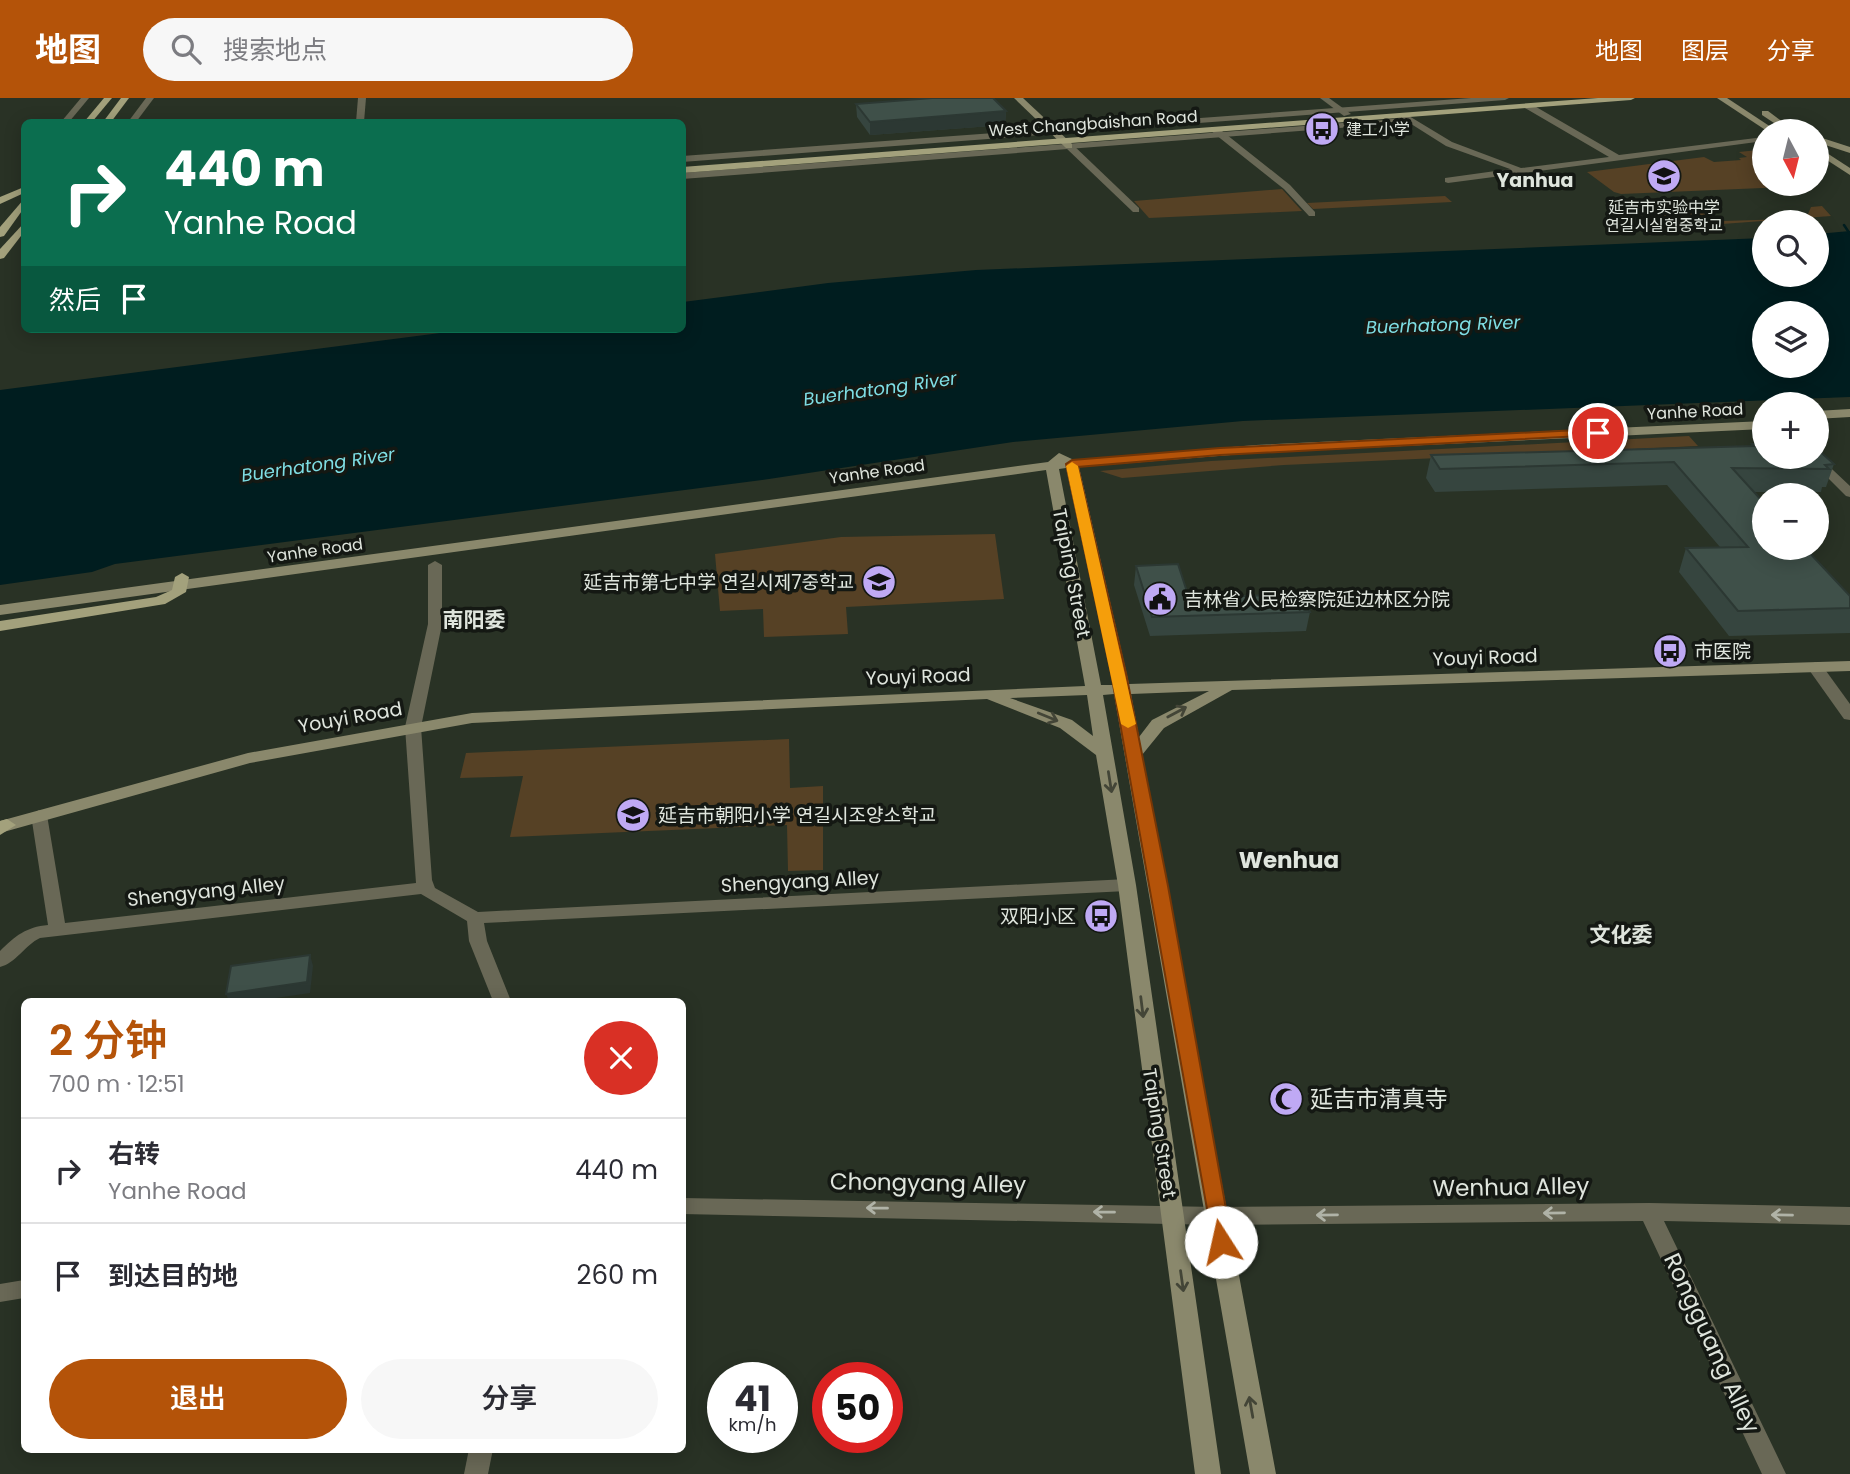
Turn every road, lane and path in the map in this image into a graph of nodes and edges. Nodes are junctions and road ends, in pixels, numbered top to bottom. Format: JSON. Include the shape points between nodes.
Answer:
{"nodes":[{"id":1,"x":85,"y":98,"type":"edge"},
{"id":2,"x":108,"y":98,"type":"edge"},
{"id":3,"x":125,"y":98,"type":"edge"},
{"id":4,"x":150,"y":98,"type":"edge"},
{"id":5,"x":362,"y":98,"type":"edge"},
{"id":6,"x":1018,"y":98,"type":"edge"},
{"id":7,"x":1324,"y":98,"type":"edge"},
{"id":8,"x":1506,"y":98,"type":"edge"},
{"id":9,"x":1560,"y":98,"type":"edge"},
{"id":10,"x":1631,"y":98,"type":"edge"},
{"id":11,"x":1721,"y":98,"type":"edge"},
{"id":12,"x":1752,"y":105,"type":"dead end"},
{"id":13,"x":1528,"y":106,"type":"junction"},
{"id":14,"x":1344,"y":112,"type":"junction"},
{"id":15,"x":1370,"y":118,"type":"junction"},
{"id":16,"x":1405,"y":118,"type":"junction"},
{"id":17,"x":68,"y":119,"type":"edge"},
{"id":18,"x":90,"y":119,"type":"edge"},
{"id":19,"x":109,"y":119,"type":"edge"},
{"id":20,"x":134,"y":119,"type":"edge"},
{"id":21,"x":360,"y":119,"type":"edge"},
{"id":22,"x":1754,"y":119,"type":"edge"},
{"id":23,"x":1773,"y":119,"type":"edge"},
{"id":24,"x":1352,"y":124,"type":"junction"},
{"id":25,"x":1217,"y":132,"type":"junction"},
{"id":26,"x":1060,"y":138,"type":"junction"},
{"id":27,"x":1752,"y":141,"type":"edge"},
{"id":28,"x":1829,"y":144,"type":"edge"},
{"id":29,"x":1850,"y":152,"type":"edge"},
{"id":30,"x":1829,"y":154,"type":"edge"},
{"id":31,"x":1616,"y":158,"type":"junction"},
{"id":32,"x":686,"y":159,"type":"edge"},
{"id":33,"x":1829,"y":160,"type":"edge"},
{"id":34,"x":686,"y":164,"type":"edge"},
{"id":35,"x":1829,"y":164,"type":"edge"},
{"id":36,"x":686,"y":170,"type":"edge"},
{"id":37,"x":1518,"y":170,"type":"junction"},
{"id":38,"x":1850,"y":172,"type":"edge"},
{"id":39,"x":686,"y":176,"type":"edge"},
{"id":40,"x":1448,"y":180,"type":"dead end"},
{"id":41,"x":1850,"y":183,"type":"edge"},
{"id":42,"x":21,"y":191,"type":"edge"},
{"id":43,"x":0,"y":201,"type":"edge"},
{"id":44,"x":1136,"y":210,"type":"dead end"},
{"id":45,"x":1312,"y":214,"type":"dead end"},
{"id":46,"x":12,"y":218,"type":"edge"},
{"id":47,"x":21,"y":230,"type":"edge"},
{"id":48,"x":0,"y":233,"type":"edge"},
{"id":49,"x":21,"y":248,"type":"edge"},
{"id":50,"x":0,"y":258,"type":"edge"},
{"id":51,"x":1850,"y":414,"type":"edge"},
{"id":52,"x":1829,"y":415,"type":"edge"},
{"id":53,"x":1752,"y":419,"type":"edge"},
{"id":54,"x":1850,"y":421,"type":"edge"},
{"id":55,"x":1829,"y":422,"type":"edge"},
{"id":56,"x":1752,"y":426,"type":"edge"},
{"id":57,"x":1061,"y":462,"type":"junction"},
{"id":58,"x":1825,"y":469,"type":"edge"},
{"id":59,"x":1850,"y":493,"type":"edge"},
{"id":60,"x":435,"y":565,"type":"dead end"},
{"id":61,"x":181,"y":581,"type":"junction"},
{"id":62,"x":0,"y":601,"type":"edge"},
{"id":63,"x":0,"y":610,"type":"edge"},
{"id":64,"x":0,"y":626,"type":"edge"},
{"id":65,"x":1850,"y":666,"type":"edge"},
{"id":66,"x":1815,"y":667,"type":"junction"},
{"id":67,"x":1233,"y":686,"type":"junction"},
{"id":68,"x":1094,"y":690,"type":"junction"},
{"id":69,"x":1122,"y":690,"type":"junction"},
{"id":70,"x":984,"y":695,"type":"junction"},
{"id":71,"x":1850,"y":715,"type":"edge"},
{"id":72,"x":413,"y":727,"type":"junction"},
{"id":73,"x":1105,"y":753,"type":"junction"},
{"id":74,"x":1134,"y":754,"type":"junction"},
{"id":75,"x":39,"y":815,"type":"junction"},
{"id":76,"x":2,"y":826,"type":"edge"},
{"id":77,"x":1127,"y":885,"type":"junction"},
{"id":78,"x":426,"y":888,"type":"junction"},
{"id":79,"x":475,"y":918,"type":"junction"},
{"id":80,"x":57,"y":929,"type":"junction"},
{"id":81,"x":0,"y":961,"type":"edge"},
{"id":82,"x":501,"y":998,"type":"edge"},
{"id":83,"x":686,"y":1206,"type":"edge"},
{"id":84,"x":1649,"y":1212,"type":"junction"},
{"id":85,"x":1172,"y":1214,"type":"junction"},
{"id":86,"x":1217,"y":1216,"type":"junction"},
{"id":87,"x":1850,"y":1216,"type":"edge"},
{"id":88,"x":21,"y":1290,"type":"edge"},
{"id":89,"x":0,"y":1293,"type":"edge"},
{"id":90,"x":480,"y":1453,"type":"edge"},
{"id":91,"x":476,"y":1474,"type":"edge"},
{"id":92,"x":1208,"y":1474,"type":"edge"},
{"id":93,"x":1263,"y":1474,"type":"edge"},
{"id":94,"x":1774,"y":1474,"type":"edge"}],
"edges":[{"from":1,"to":17,"type":"street"},
{"from":2,"to":18,"type":"main road"},
{"from":3,"to":19,"type":"main road"},
{"from":4,"to":20,"type":"street"},
{"from":5,"to":21,"type":"street"},
{"from":6,"to":26,"type":"main road"},
{"from":7,"to":14,"type":"street"},
{"from":8,"to":14,"type":"street","name":"West Changbaishan Road"},
{"from":9,"to":14,"type":"main road","name":"West Changbaishan Road"},
{"from":10,"to":13,"type":"main road","name":"West Changbaishan Road"},
{"from":11,"to":22,"type":"main road"},
{"from":12,"to":23,"type":"main road"},
{"from":13,"to":16,"type":"main road","name":"West Changbaishan Road"},
{"from":13,"to":31,"type":"street"},
{"from":14,"to":26,"type":"main road","name":"West Changbaishan Road"},
{"from":15,"to":16,"type":"main road","name":"West Changbaishan Road"},
{"from":15,"to":24,"type":"main road"},
{"from":15,"to":25,"type":"main road","name":"West Changbaishan Road"},
{"from":16,"to":24,"type":"street"},
{"from":16,"to":37,"type":"street","via":[[1449,144]]},
{"from":24,"to":25,"type":"street","name":"West Changbaishan Road"},
{"from":25,"to":26,"type":"main road","name":"West Changbaishan Road"},
{"from":25,"to":45,"type":"street","via":[[1287,187]]},
{"from":26,"to":32,"type":"street","name":"West Changbaishan Road"},
{"from":26,"to":34,"type":"main road","name":"West Changbaishan Road"},
{"from":26,"to":36,"type":"main road","name":"West Changbaishan Road"},
{"from":26,"to":39,"type":"street","name":"West Changbaishan Road"},
{"from":26,"to":44,"type":"street"},
{"from":27,"to":31,"type":"street"},
{"from":28,"to":29,"type":"main road"},
{"from":29,"to":30,"type":"main road"},
{"from":31,"to":37,"type":"street"},
{"from":33,"to":38,"type":"main road"},
{"from":35,"to":41,"type":"main road"},
{"from":37,"to":40,"type":"street"},
{"from":42,"to":43,"type":"main road"},
{"from":46,"to":48,"type":"main road"},
{"from":47,"to":50,"type":"main road"},
{"from":49,"to":50,"type":"main road"},
{"from":51,"to":52,"type":"main road"},
{"from":53,"to":57,"type":"main road","name":"Yanhe Road","via":[[1274,441]]},
{"from":54,"to":55,"type":"main road"},
{"from":56,"to":57,"type":"main road","name":"Yanhe Road"},
{"from":57,"to":61,"type":"main road","name":"Yanhe Road"},
{"from":57,"to":68,"type":"main road","name":"Taiping Street"},
{"from":57,"to":69,"type":"main road","name":"Taiping Street"},
{"from":58,"to":59,"type":"street"},
{"from":60,"to":72,"type":"street","via":[[435,624]]},
{"from":61,"to":62,"type":"main road","name":"Yanhe Road"},
{"from":61,"to":63,"type":"main road","name":"Yanhe Road"},
{"from":61,"to":64,"type":"main road","via":[[176,594],[147,604]]},
{"from":65,"to":66,"type":"main road","name":"Youyi Road"},
{"from":66,"to":67,"type":"main road","name":"Youyi Road"},
{"from":66,"to":71,"type":"street"},
{"from":67,"to":69,"type":"main road","name":"Youyi Road"},
{"from":74,"to":67,"type":"main road","one_way":true,"via":[[1170,715]]},
{"from":68,"to":69,"type":"main road","name":"Youyi Road"},
{"from":68,"to":70,"type":"main road","name":"Youyi Road"},
{"from":68,"to":73,"type":"main road","name":"Taiping Street"},
{"from":69,"to":74,"type":"main road","name":"Taiping Street"},
{"from":70,"to":72,"type":"main road","name":"Youyi Road","via":[[528,714]]},
{"from":70,"to":73,"type":"main road","one_way":true,"via":[[1066,724]]},
{"from":72,"to":75,"type":"main road","name":"Youyi Road","via":[[248,758]]},
{"from":72,"to":78,"type":"street"},
{"from":73,"to":77,"type":"main road","name":"Taiping Street","one_way":true},
{"from":74,"to":86,"type":"main road","name":"Taiping Street"},
{"from":75,"to":76,"type":"main road","name":"Youyi Road"},
{"from":75,"to":80,"type":"street"},
{"from":77,"to":79,"type":"street","name":"Shengyang Alley"},
{"from":77,"to":85,"type":"main road","name":"Taiping Street","one_way":true},
{"from":78,"to":79,"type":"street"},
{"from":78,"to":80,"type":"street","name":"Shengyang Alley"},
{"from":79,"to":82,"type":"street","via":[[478,941]]},
{"from":80,"to":81,"type":"street","name":"Shengyang Alley","via":[[24,938]]},
{"from":85,"to":83,"type":"street","name":"Chongyang Alley","one_way":true},
{"from":84,"to":86,"type":"street","name":"Wenhua Alley","one_way":true},
{"from":87,"to":84,"type":"street","name":"Wenhua Alley","one_way":true},
{"from":84,"to":94,"type":"street","name":"Rongguang Alley"},
{"from":85,"to":86,"type":"street","name":"Wenhua Alley"},
{"from":85,"to":92,"type":"main road","name":"Taiping Street","one_way":true},
{"from":93,"to":86,"type":"main road","name":"Taiping Street","one_way":true},
{"from":88,"to":89,"type":"street"},
{"from":90,"to":91,"type":"street"}]}
